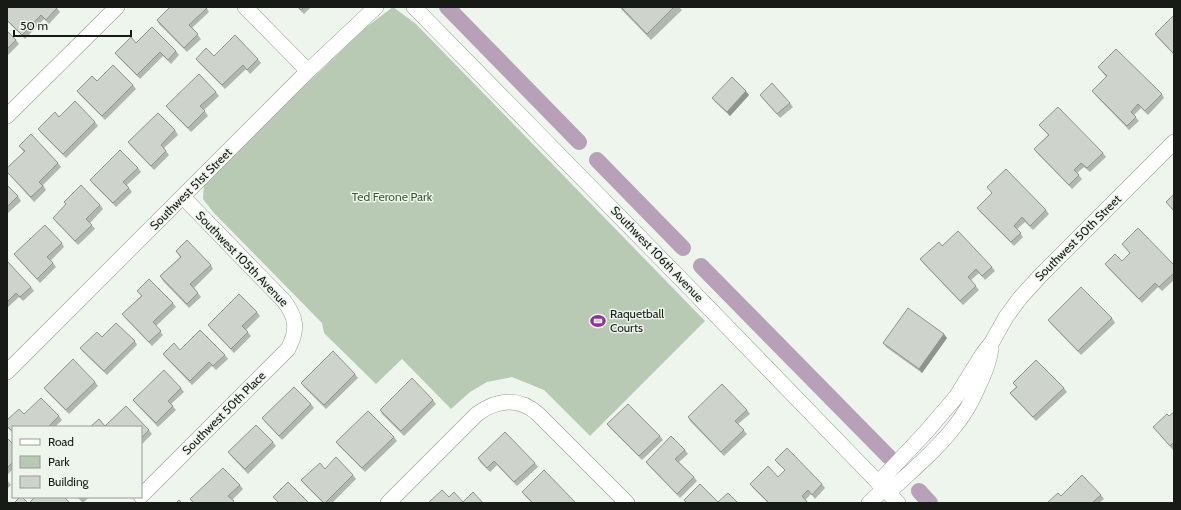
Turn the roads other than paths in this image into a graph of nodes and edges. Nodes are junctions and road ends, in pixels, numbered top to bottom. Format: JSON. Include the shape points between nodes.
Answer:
{"nodes":[{"id":1,"x":117,"y":7,"type":"edge"},
{"id":2,"x":245,"y":7,"type":"edge"},
{"id":3,"x":376,"y":7,"type":"edge"},
{"id":4,"x":414,"y":7,"type":"edge"},
{"id":5,"x":308,"y":71,"type":"junction"},
{"id":6,"x":7,"y":116,"type":"edge"},
{"id":7,"x":1174,"y":142,"type":"edge"},
{"id":8,"x":183,"y":197,"type":"junction"},
{"id":9,"x":295,"y":324,"type":"joint"},
{"id":10,"x":7,"y":372,"type":"edge"},
{"id":11,"x":887,"y":492,"type":"edge"},
{"id":12,"x":142,"y":494,"type":"edge"},
{"id":13,"x":388,"y":503,"type":"edge"},
{"id":14,"x":627,"y":503,"type":"edge"},
{"id":15,"x":869,"y":503,"type":"edge"}],
"edges":[{"from":1,"to":6,"type":"street"},
{"from":2,"to":5,"type":"street"},
{"from":3,"to":5,"type":"street","name":"Southwest 51st Street"},
{"from":4,"to":11,"type":"street","name":"Southwest 106th Avenue"},
{"from":5,"to":8,"type":"street","name":"Southwest 51st Street"},
{"from":7,"to":11,"type":"street","name":"Southwest 50th Street","via":[[1020,298],[992,342],[983,378],[955,426]]},
{"from":8,"to":9,"type":"street","name":"Southwest 105th Avenue","via":[[284,301],[294,316]]},
{"from":8,"to":10,"type":"street","name":"Southwest 51st Street"},
{"from":9,"to":12,"type":"street","name":"Southwest 50th Place","via":[[288,349]]},
{"from":11,"to":15,"type":"street","name":"Southwest 50th Street"},
{"from":13,"to":14,"type":"street","via":[[477,414],[505,402],[523,404],[531,408]]}]}
